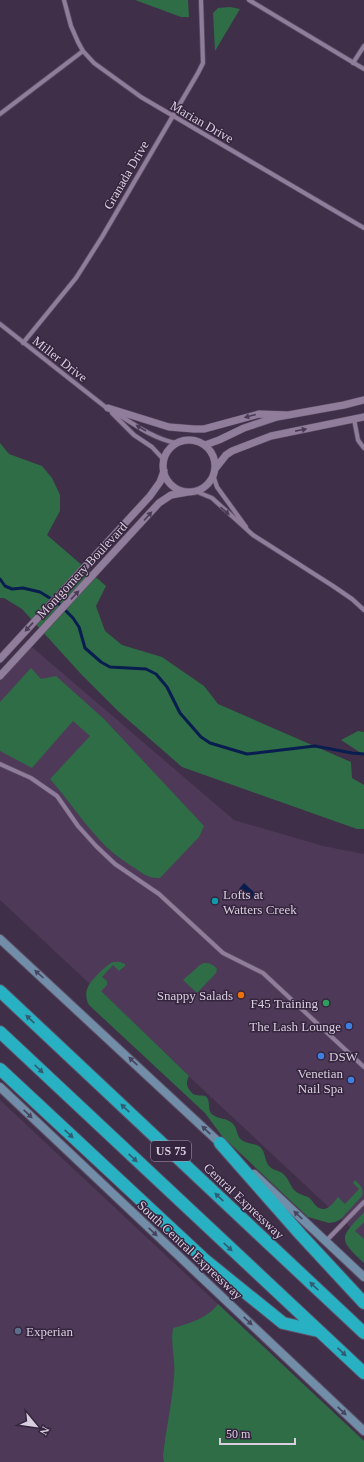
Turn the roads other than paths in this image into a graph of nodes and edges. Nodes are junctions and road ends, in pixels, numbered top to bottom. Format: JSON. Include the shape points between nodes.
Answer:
{"nodes":[{"id":1,"x":64,"y":0,"type":"edge"},
{"id":2,"x":202,"y":0,"type":"edge"},
{"id":3,"x":248,"y":0,"type":"edge"},
{"id":4,"x":364,"y":46,"type":"edge"},
{"id":5,"x":82,"y":51,"type":"junction"},
{"id":6,"x":353,"y":63,"type":"junction"},
{"id":7,"x":364,"y":69,"type":"edge"},
{"id":8,"x":0,"y":114,"type":"edge"},
{"id":9,"x":172,"y":116,"type":"junction"},
{"id":10,"x":364,"y":228,"type":"edge"},
{"id":11,"x":0,"y":324,"type":"edge"},
{"id":12,"x":23,"y":343,"type":"junction"},
{"id":13,"x":364,"y":400,"type":"edge"},
{"id":14,"x":108,"y":408,"type":"junction"},
{"id":15,"x":289,"y":415,"type":"junction"},
{"id":16,"x":364,"y":417,"type":"edge"},
{"id":17,"x":354,"y":419,"type":"junction"},
{"id":18,"x":176,"y":443,"type":"junction"},
{"id":19,"x":206,"y":445,"type":"junction"},
{"id":20,"x":364,"y":448,"type":"edge"},
{"id":21,"x":164,"y":460,"type":"junction"},
{"id":22,"x":164,"y":471,"type":"junction"},
{"id":23,"x":214,"y":472,"type":"junction"},
{"id":24,"x":192,"y":492,"type":"junction"},
{"id":25,"x":253,"y":535,"type":"junction"},
{"id":26,"x":364,"y":610,"type":"edge"},
{"id":27,"x":0,"y":659,"type":"edge"},
{"id":28,"x":0,"y":676,"type":"edge"},
{"id":29,"x":0,"y":764,"type":"edge"},
{"id":30,"x":0,"y":938,"type":"edge"},
{"id":31,"x":0,"y":990,"type":"edge"},
{"id":32,"x":0,"y":1032,"type":"edge"},
{"id":33,"x":364,"y":1067,"type":"edge"},
{"id":34,"x":0,"y":1069,"type":"edge"},
{"id":35,"x":0,"y":1087,"type":"edge"},
{"id":36,"x":220,"y":1143,"type":"junction"},
{"id":37,"x":364,"y":1202,"type":"edge"},
{"id":38,"x":326,"y":1242,"type":"junction"},
{"id":39,"x":364,"y":1277,"type":"edge"},
{"id":40,"x":364,"y":1303,"type":"edge"},
{"id":41,"x":320,"y":1332,"type":"junction"},
{"id":42,"x":364,"y":1333,"type":"edge"},
{"id":43,"x":364,"y":1373,"type":"edge"},
{"id":44,"x":364,"y":1431,"type":"edge"}],
"edges":[{"from":1,"to":5,"type":"street","name":"Marian Drive","via":[[71,26]]},
{"from":2,"to":9,"type":"street","name":"Granada Drive","via":[[203,63]]},
{"from":3,"to":6,"type":"street"},
{"from":4,"to":6,"type":"street"},
{"from":5,"to":8,"type":"street"},
{"from":5,"to":9,"type":"street","name":"Marian Drive","via":[[129,89]]},
{"from":6,"to":7,"type":"street"},
{"from":9,"to":10,"type":"street","name":"Marian Drive"},
{"from":9,"to":12,"type":"street","name":"Granada Drive","via":[[76,278]]},
{"from":11,"to":12,"type":"street","name":"Miller Drive"},
{"from":12,"to":14,"type":"street","name":"Miller Drive"},
{"from":13,"to":15,"type":"street"},
{"from":15,"to":14,"type":"street","one_way":true,"via":[[259,414],[204,429],[180,429]]},
{"from":18,"to":14,"type":"street","name":"Miller Drive","one_way":true,"via":[[157,438]]},
{"from":14,"to":21,"type":"street","name":"Miller Drive","via":[[134,435],[152,447]]},
{"from":15,"to":19,"type":"street","via":[[244,428]]},
{"from":16,"to":17,"type":"street"},
{"from":17,"to":20,"type":"street","via":[[358,440]]},
{"from":23,"to":17,"type":"street","one_way":true,"via":[[232,451],[271,436]]},
{"from":18,"to":19,"type":"street","via":[[191,440]]},
{"from":18,"to":21,"type":"street","via":[[170,448]]},
{"from":19,"to":23,"type":"street","via":[[214,458]]},
{"from":21,"to":22,"type":"street"},
{"from":22,"to":24,"type":"street","via":[[175,488]]},
{"from":22,"to":27,"type":"street","name":"Montgomery Boulevard","one_way":true,"via":[[150,496]]},
{"from":23,"to":24,"type":"street","via":[[206,486]]},
{"from":23,"to":25,"type":"street","via":[[217,487]]},
{"from":24,"to":25,"type":"street","one_way":true,"via":[[212,498]]},
{"from":28,"to":24,"type":"street","name":"Montgomery Boulevard","one_way":true,"via":[[159,503],[171,495]]},
{"from":25,"to":26,"type":"street","via":[[334,586]]},
{"from":29,"to":33,"type":"street","via":[[31,778],[57,796],[78,826],[116,864],[159,894],[223,953],[263,973]]},
{"from":36,"to":30,"type":"main road","one_way":true},
{"from":42,"to":31,"type":"highway","name":"Central Expressway","number":"US 75","one_way":true},
{"from":32,"to":41,"type":"highway","number":"US 75","one_way":true},
{"from":34,"to":41,"type":"highway","one_way":true,"via":[[211,1265],[283,1323]]},
{"from":35,"to":44,"type":"main road","name":"South Central Expressway","one_way":true},
{"from":38,"to":36,"type":"main road","one_way":true},
{"from":36,"to":40,"type":"highway"},
{"from":37,"to":38,"type":"street"},
{"from":38,"to":39,"type":"main road"},
{"from":41,"to":43,"type":"highway","number":"US 75","one_way":true}]}
